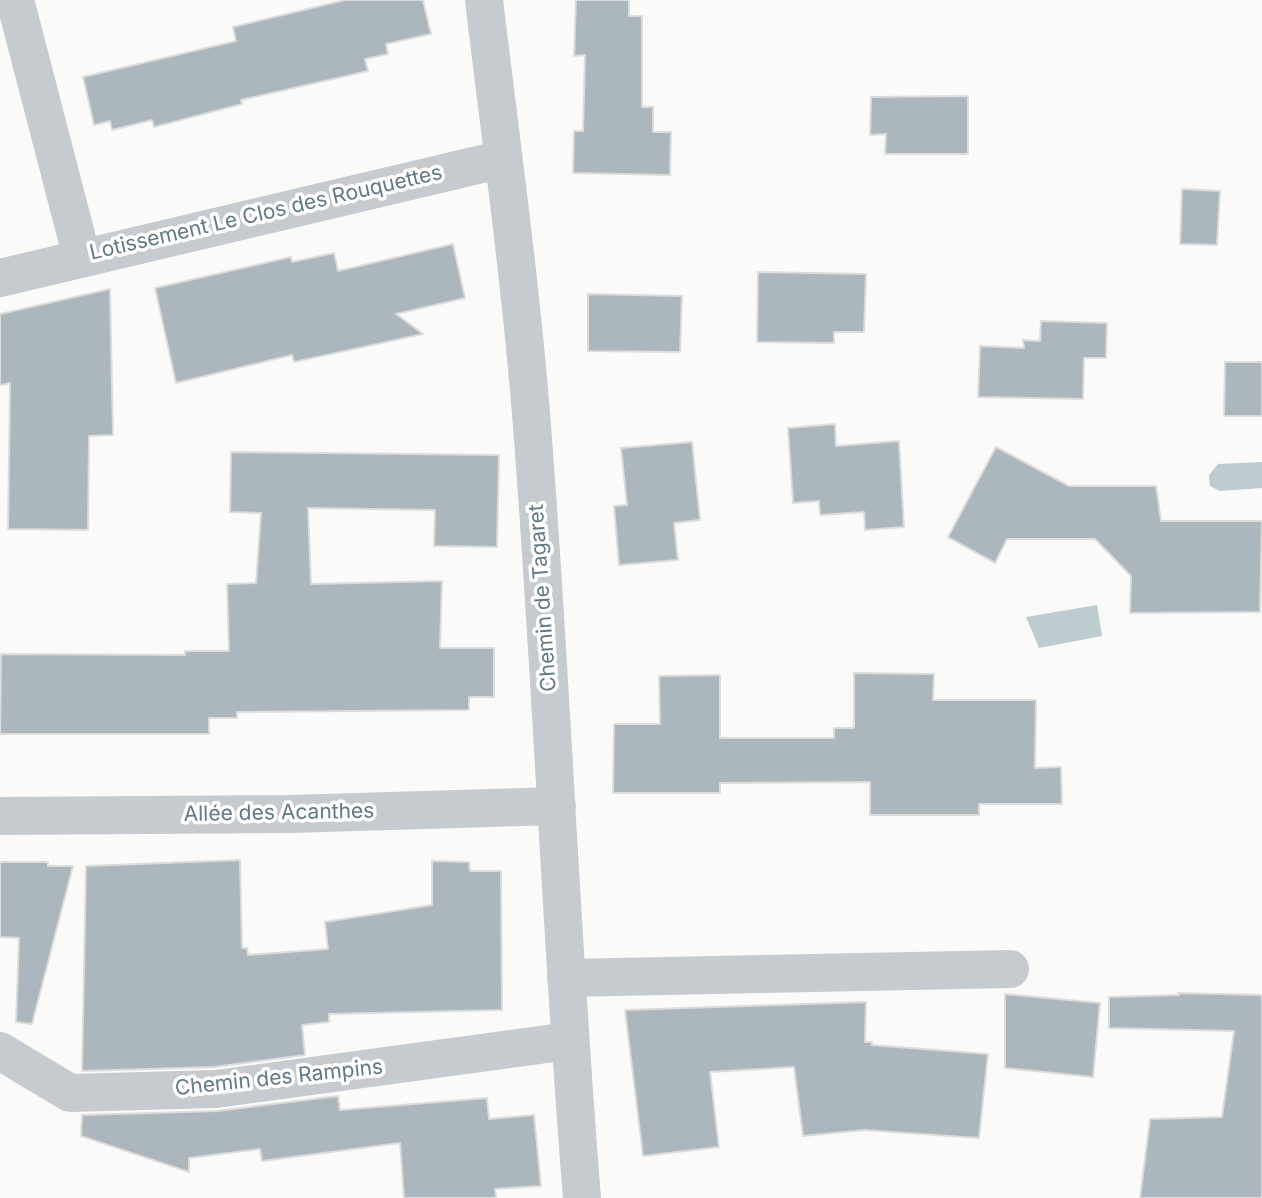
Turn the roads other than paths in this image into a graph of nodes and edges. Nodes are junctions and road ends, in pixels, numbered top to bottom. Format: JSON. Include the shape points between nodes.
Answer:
{"nodes":[{"id":1,"x":15,"y":0,"type":"edge"},
{"id":2,"x":484,"y":0,"type":"edge"},
{"id":3,"x":503,"y":159,"type":"junction"},
{"id":4,"x":82,"y":258,"type":"junction"},
{"id":5,"x":0,"y":278,"type":"edge"},
{"id":6,"x":557,"y":806,"type":"junction"},
{"id":7,"x":0,"y":816,"type":"edge"},
{"id":8,"x":1010,"y":969,"type":"dead end"},
{"id":9,"x":566,"y":978,"type":"junction"},
{"id":10,"x":569,"y":1041,"type":"junction"},
{"id":11,"x":0,"y":1051,"type":"edge"},
{"id":12,"x":582,"y":1198,"type":"edge"}],
"edges":[{"from":1,"to":4,"type":"street","name":"Lotissement Le Clos des Rouquettes"},
{"from":2,"to":3,"type":"street","name":"Chemin de Tagaret"},
{"from":3,"to":4,"type":"street","name":"Lotissement Le Clos des Rouquettes"},
{"from":3,"to":6,"type":"street","name":"Chemin de Tagaret","via":[[532,424]]},
{"from":4,"to":5,"type":"street"},
{"from":6,"to":7,"type":"street","name":"Allée des Acanthes"},
{"from":6,"to":9,"type":"street","name":"Chemin de Tagaret"},
{"from":8,"to":9,"type":"street"},
{"from":9,"to":10,"type":"street","name":"Chemin de Tagaret"},
{"from":10,"to":11,"type":"street","name":"Chemin des Rampins","via":[[216,1089],[70,1093]]},
{"from":10,"to":12,"type":"street","name":"Chemin de Tagaret"}]}
